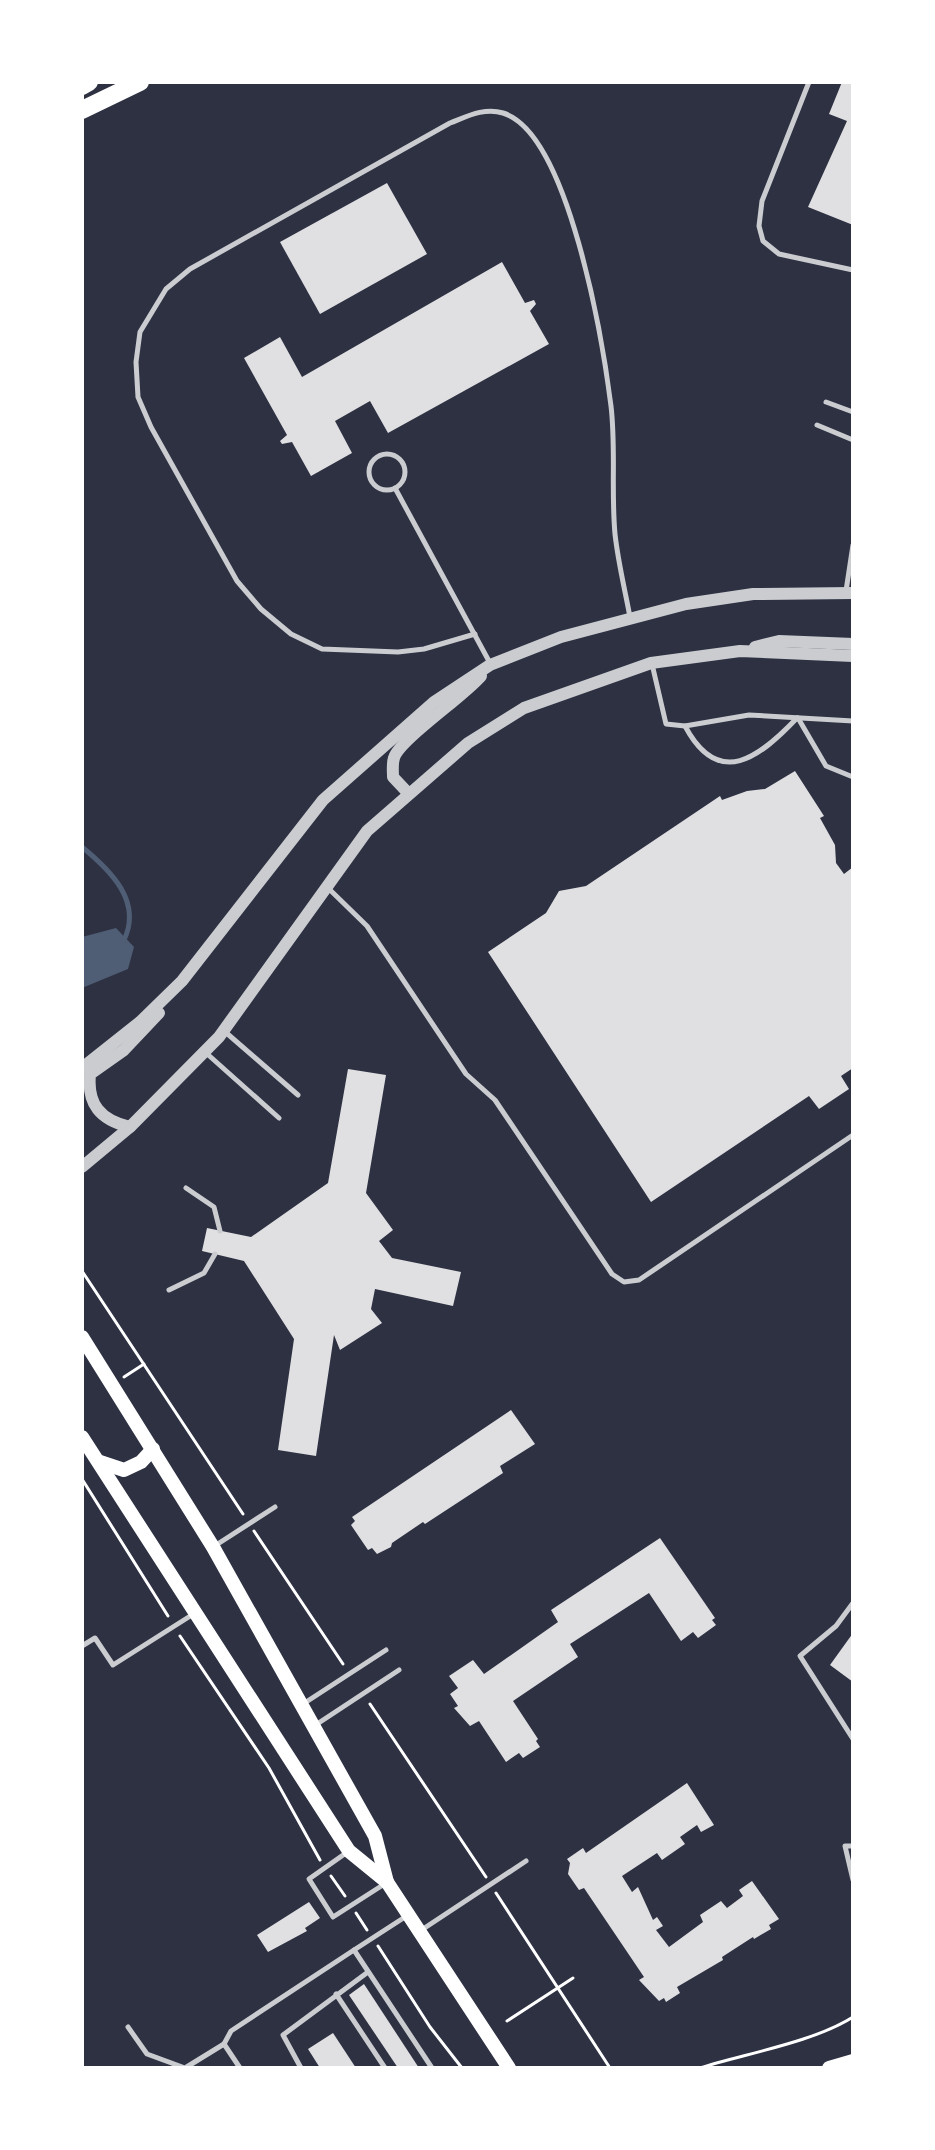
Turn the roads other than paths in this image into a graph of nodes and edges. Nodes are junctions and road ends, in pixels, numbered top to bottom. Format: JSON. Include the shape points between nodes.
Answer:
{"nodes":[{"id":1,"x":89,"y":82,"type":"edge"},
{"id":2,"x":140,"y":82,"type":"edge"},
{"id":3,"x":809,"y":82,"type":"edge"},
{"id":4,"x":82,"y":86,"type":"edge"},
{"id":5,"x":82,"y":110,"type":"edge"},
{"id":6,"x":853,"y":270,"type":"edge"},
{"id":7,"x":826,"y":402,"type":"dead end"},
{"id":8,"x":853,"y":412,"type":"edge"},
{"id":9,"x":817,"y":425,"type":"dead end"},
{"id":10,"x":853,"y":440,"type":"edge"},
{"id":11,"x":395,"y":488,"type":"junction"},
{"id":12,"x":853,"y":545,"type":"edge"},
{"id":13,"x":850,"y":593,"type":"edge"},
{"id":14,"x":630,"y":617,"type":"junction"},
{"id":15,"x":475,"y":634,"type":"junction"},
{"id":16,"x":853,"y":644,"type":"edge"},
{"id":17,"x":740,"y":651,"type":"junction"},
{"id":18,"x":853,"y":656,"type":"edge"},
{"id":19,"x":651,"y":663,"type":"junction"},
{"id":20,"x":490,"y":665,"type":"junction"},
{"id":21,"x":797,"y":717,"type":"junction"},
{"id":22,"x":853,"y":721,"type":"edge"},
{"id":23,"x":685,"y":726,"type":"junction"},
{"id":24,"x":853,"y":777,"type":"edge"},
{"id":25,"x":409,"y":794,"type":"junction"},
{"id":26,"x":326,"y":886,"type":"junction"},
{"id":27,"x":182,"y":981,"type":"junction"},
{"id":28,"x":223,"y":1030,"type":"junction"},
{"id":29,"x":205,"y":1051,"type":"junction"},
{"id":30,"x":82,"y":1068,"type":"edge"},
{"id":31,"x":298,"y":1095,"type":"dead end"},
{"id":32,"x":279,"y":1118,"type":"dead end"},
{"id":33,"x":130,"y":1127,"type":"junction"},
{"id":34,"x":853,"y":1135,"type":"edge"},
{"id":35,"x":82,"y":1167,"type":"edge"},
{"id":36,"x":186,"y":1188,"type":"dead end"},
{"id":37,"x":220,"y":1231,"type":"dead end"},
{"id":38,"x":215,"y":1254,"type":"dead end"},
{"id":39,"x":169,"y":1290,"type":"dead end"},
{"id":40,"x":82,"y":1337,"type":"edge"},
{"id":41,"x":82,"y":1437,"type":"edge"},
{"id":42,"x":153,"y":1449,"type":"junction"},
{"id":43,"x":97,"y":1459,"type":"junction"},
{"id":44,"x":275,"y":1507,"type":"dead end"},
{"id":45,"x":213,"y":1547,"type":"junction"},
{"id":46,"x":853,"y":1603,"type":"edge"},
{"id":47,"x":196,"y":1613,"type":"junction"},
{"id":48,"x":82,"y":1646,"type":"edge"},
{"id":49,"x":386,"y":1650,"type":"dead end"},
{"id":50,"x":399,"y":1670,"type":"dead end"},
{"id":51,"x":301,"y":1706,"type":"junction"},
{"id":52,"x":313,"y":1727,"type":"junction"},
{"id":53,"x":853,"y":1739,"type":"edge"},
{"id":54,"x":853,"y":1846,"type":"edge"},
{"id":55,"x":349,"y":1851,"type":"junction"},
{"id":56,"x":526,"y":1861,"type":"dead end"},
{"id":57,"x":853,"y":1880,"type":"edge"},
{"id":58,"x":387,"y":1882,"type":"junction"},
{"id":59,"x":408,"y":1915,"type":"junction"},
{"id":60,"x":419,"y":1932,"type":"junction"},
{"id":61,"x":354,"y":1950,"type":"junction"},
{"id":62,"x":368,"y":1972,"type":"junction"},
{"id":63,"x":336,"y":1994,"type":"junction"},
{"id":64,"x":128,"y":2027,"type":"dead end"},
{"id":65,"x":224,"y":2044,"type":"junction"},
{"id":66,"x":853,"y":2061,"type":"edge"},
{"id":67,"x":240,"y":2068,"type":"edge"},
{"id":68,"x":301,"y":2068,"type":"edge"},
{"id":69,"x":385,"y":2068,"type":"edge"},
{"id":70,"x":432,"y":2068,"type":"edge"},
{"id":71,"x":509,"y":2068,"type":"edge"},
{"id":72,"x":829,"y":2068,"type":"edge"}],
"edges":[{"from":1,"to":4,"type":"highway"},
{"from":2,"to":5,"type":"highway"},
{"from":3,"to":6,"type":"lane","via":[[762,201],[759,226],[763,241],[779,254]]},
{"from":7,"to":8,"type":"lane"},
{"from":9,"to":10,"type":"lane"},
{"from":11,"to":11,"type":"lane","via":[[404,478],[403,464],[392,455],[379,456],[370,467],[371,481],[382,489]]},
{"from":11,"to":15,"type":"lane"},
{"from":12,"to":13,"type":"lane"},
{"from":13,"to":14,"type":"street","via":[[753,594]]},
{"from":14,"to":15,"type":"lane","via":[[616,538],[611,408],[568,201],[539,142],[522,124],[502,112],[479,112],[450,123],[190,269],[149,313],[136,362],[138,397],[151,427],[237,581],[291,634],[322,649],[398,652]]},
{"from":14,"to":20,"type":"street"},
{"from":15,"to":20,"type":"lane"},
{"from":16,"to":17,"type":"street","via":[[779,641]]},
{"from":17,"to":18,"type":"street"},
{"from":17,"to":19,"type":"street"},
{"from":19,"to":23,"type":"lane","via":[[666,724]]},
{"from":19,"to":25,"type":"street","via":[[524,708],[468,743]]},
{"from":20,"to":25,"type":"street","via":[[463,697],[411,735],[394,756],[393,777]]},
{"from":20,"to":27,"type":"street","via":[[434,702],[323,800]]},
{"from":21,"to":22,"type":"lane"},
{"from":21,"to":23,"type":"lane","via":[[749,715]]},
{"from":21,"to":23,"type":"lane","via":[[761,753],[739,762],[709,757]]},
{"from":21,"to":24,"type":"lane","via":[[826,766]]},
{"from":25,"to":26,"type":"street","via":[[367,831]]},
{"from":26,"to":28,"type":"street"},
{"from":26,"to":34,"type":"lane","via":[[367,926],[466,1074],[495,1100],[612,1274],[624,1282],[639,1280]]},
{"from":27,"to":30,"type":"street"},
{"from":27,"to":33,"type":"street","via":[[156,1018],[90,1074],[88,1093],[99,1114]]},
{"from":28,"to":29,"type":"street"},
{"from":28,"to":31,"type":"lane"},
{"from":29,"to":32,"type":"lane"},
{"from":29,"to":33,"type":"street"},
{"from":33,"to":35,"type":"street"},
{"from":36,"to":37,"type":"lane","via":[[214,1207]]},
{"from":38,"to":39,"type":"lane","via":[[204,1273]]},
{"from":40,"to":42,"type":"main road"},
{"from":41,"to":43,"type":"main road"},
{"from":42,"to":43,"type":"main road","via":[[124,1470]]},
{"from":42,"to":45,"type":"main road"},
{"from":43,"to":47,"type":"main road"},
{"from":44,"to":45,"type":"lane"},
{"from":45,"to":51,"type":"main road"},
{"from":46,"to":53,"type":"lane","via":[[836,1626],[800,1656]]},
{"from":47,"to":48,"type":"lane","via":[[113,1665],[95,1638]]},
{"from":47,"to":55,"type":"main road"},
{"from":49,"to":51,"type":"lane"},
{"from":50,"to":52,"type":"lane"},
{"from":51,"to":52,"type":"main road"},
{"from":52,"to":58,"type":"main road","via":[[375,1836]]},
{"from":54,"to":57,"type":"lane","via":[[845,1846]]},
{"from":55,"to":58,"type":"main road"},
{"from":55,"to":58,"type":"lane","via":[[309,1879],[333,1917]]},
{"from":56,"to":60,"type":"lane"},
{"from":58,"to":59,"type":"main road"},
{"from":59,"to":60,"type":"main road"},
{"from":59,"to":61,"type":"lane"},
{"from":60,"to":71,"type":"main road"},
{"from":61,"to":62,"type":"lane"},
{"from":61,"to":65,"type":"lane","via":[[243,2022]]},
{"from":62,"to":63,"type":"lane"},
{"from":62,"to":70,"type":"lane"},
{"from":63,"to":68,"type":"lane","via":[[283,2035]]},
{"from":63,"to":69,"type":"lane"},
{"from":64,"to":65,"type":"lane","via":[[147,2054],[185,2068]]},
{"from":65,"to":67,"type":"lane"},
{"from":66,"to":72,"type":"main road"}]}
